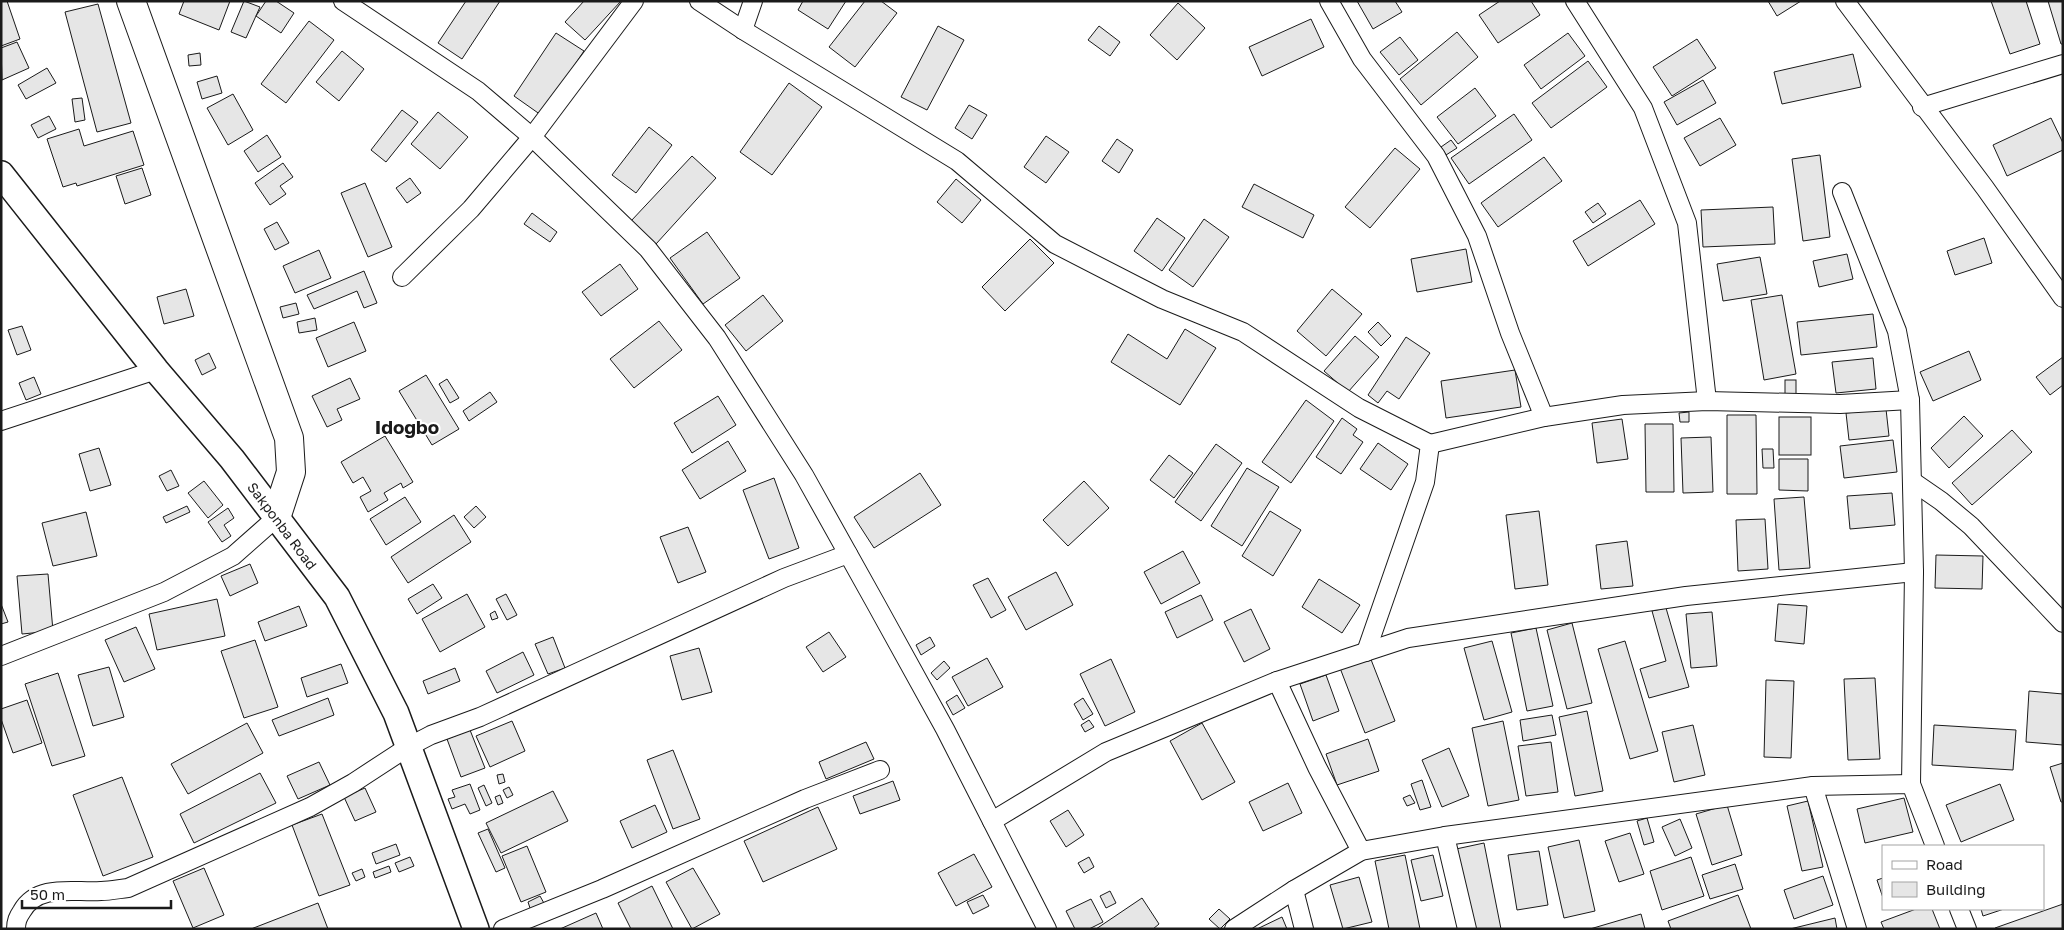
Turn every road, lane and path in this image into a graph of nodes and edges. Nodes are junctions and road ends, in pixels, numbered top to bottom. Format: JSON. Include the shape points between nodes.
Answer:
{"nodes":[{"id":1,"x":131,"y":1,"type":"edge"},
{"id":2,"x":343,"y":1,"type":"edge"},
{"id":3,"x":634,"y":1,"type":"edge"},
{"id":4,"x":699,"y":1,"type":"edge"},
{"id":5,"x":753,"y":1,"type":"edge"},
{"id":6,"x":1329,"y":1,"type":"edge"},
{"id":7,"x":1575,"y":1,"type":"edge"},
{"id":8,"x":1845,"y":1,"type":"edge"},
{"id":9,"x":743,"y":30,"type":"junction"},
{"id":10,"x":2063,"y":64,"type":"edge"},
{"id":11,"x":1922,"y":106,"type":"junction"},
{"id":12,"x":532,"y":137,"type":"junction"},
{"id":13,"x":1,"y":174,"type":"edge"},
{"id":14,"x":1842,"y":192,"type":"dead end"},
{"id":15,"x":402,"y":277,"type":"dead end"},
{"id":16,"x":2063,"y":298,"type":"edge"},
{"id":17,"x":156,"y":370,"type":"junction"},
{"id":18,"x":1910,"y":400,"type":"junction"},
{"id":19,"x":1707,"y":401,"type":"junction"},
{"id":20,"x":1544,"y":418,"type":"junction"},
{"id":21,"x":1,"y":421,"type":"edge"},
{"id":22,"x":1430,"y":444,"type":"junction"},
{"id":23,"x":1912,"y":481,"type":"junction"},
{"id":24,"x":276,"y":518,"type":"junction"},
{"id":25,"x":848,"y":554,"type":"junction"},
{"id":26,"x":1914,"y":572,"type":"junction"},
{"id":27,"x":2063,"y":622,"type":"edge"},
{"id":28,"x":1366,"y":652,"type":"junction"},
{"id":29,"x":1,"y":656,"type":"edge"},
{"id":30,"x":1277,"y":681,"type":"junction"},
{"id":31,"x":408,"y":747,"type":"junction"},
{"id":32,"x":880,"y":770,"type":"dead end"},
{"id":33,"x":1911,"y":784,"type":"junction"},
{"id":34,"x":1812,"y":786,"type":"junction"},
{"id":35,"x":992,"y":822,"type":"junction"},
{"id":36,"x":1444,"y":836,"type":"junction"},
{"id":37,"x":1935,"y":845,"type":"edge"},
{"id":38,"x":1361,"y":851,"type":"junction"},
{"id":39,"x":1294,"y":890,"type":"junction"},
{"id":40,"x":1959,"y":910,"type":"edge"},
{"id":41,"x":16,"y":929,"type":"edge"},
{"id":42,"x":476,"y":929,"type":"edge"},
{"id":43,"x":503,"y":929,"type":"edge"},
{"id":44,"x":1047,"y":929,"type":"edge"},
{"id":45,"x":1234,"y":929,"type":"edge"},
{"id":46,"x":1304,"y":929,"type":"edge"},
{"id":47,"x":1467,"y":929,"type":"edge"},
{"id":48,"x":1857,"y":929,"type":"edge"},
{"id":49,"x":1967,"y":929,"type":"edge"}],
"edges":[{"from":1,"to":24,"type":"highway","via":[[289,438],[292,472]]},
{"from":2,"to":12,"type":"street","via":[[478,91]]},
{"from":3,"to":12,"type":"street"},
{"from":4,"to":9,"type":"street"},
{"from":5,"to":9,"type":"street"},
{"from":6,"to":20,"type":"street","via":[[1362,60],[1436,156],[1476,236]]},
{"from":7,"to":19,"type":"street","via":[[1643,108],[1687,222]]},
{"from":8,"to":11,"type":"street"},
{"from":9,"to":22,"type":"street","via":[[957,161],[1055,244],[1162,299],[1243,332],[1359,408]]},
{"from":10,"to":11,"type":"street"},
{"from":11,"to":16,"type":"street"},
{"from":12,"to":15,"type":"street","via":[[470,209]]},
{"from":12,"to":25,"type":"street","via":[[648,249],[717,338],[804,476]]},
{"from":13,"to":17,"type":"main road","name":"Sakponba Road"},
{"from":14,"to":18,"type":"street","via":[[1897,331]]},
{"from":17,"to":21,"type":"street"},
{"from":17,"to":24,"type":"main road","name":"Sakponba Road","via":[[232,458]]},
{"from":18,"to":19,"type":"street","via":[[1840,404]]},
{"from":18,"to":23,"type":"street"},
{"from":19,"to":20,"type":"street","via":[[1623,405]]},
{"from":20,"to":22,"type":"street"},
{"from":22,"to":28,"type":"street","via":[[1425,482]]},
{"from":23,"to":26,"type":"street"},
{"from":23,"to":27,"type":"street","via":[[1971,526]]},
{"from":24,"to":29,"type":"street","via":[[233,556],[164,592]]},
{"from":24,"to":31,"type":"main road","name":"Sakponba Road","via":[[337,597],[396,713]]},
{"from":25,"to":31,"type":"street","via":[[784,578],[577,674]]},
{"from":25,"to":35,"type":"street","via":[[946,729]]},
{"from":26,"to":28,"type":"street","via":[[1686,596],[1408,638]]},
{"from":26,"to":33,"type":"street"},
{"from":28,"to":30,"type":"street"},
{"from":30,"to":35,"type":"street","via":[[1106,752]]},
{"from":30,"to":38,"type":"street"},
{"from":31,"to":41,"type":"street","via":[[310,807],[128,888],[61,890],[37,896],[25,906],[16,922]]},
{"from":31,"to":42,"type":"main road","name":"Sakponba Road"},
{"from":32,"to":43,"type":"street","via":[[805,799],[602,890]]},
{"from":33,"to":34,"type":"street"},
{"from":33,"to":37,"type":"street"},
{"from":34,"to":36,"type":"street"},
{"from":34,"to":48,"type":"street"},
{"from":35,"to":44,"type":"street"},
{"from":36,"to":38,"type":"street"},
{"from":36,"to":47,"type":"street"},
{"from":38,"to":39,"type":"street"},
{"from":39,"to":45,"type":"street"},
{"from":39,"to":46,"type":"street"},
{"from":40,"to":49,"type":"street"}]}
